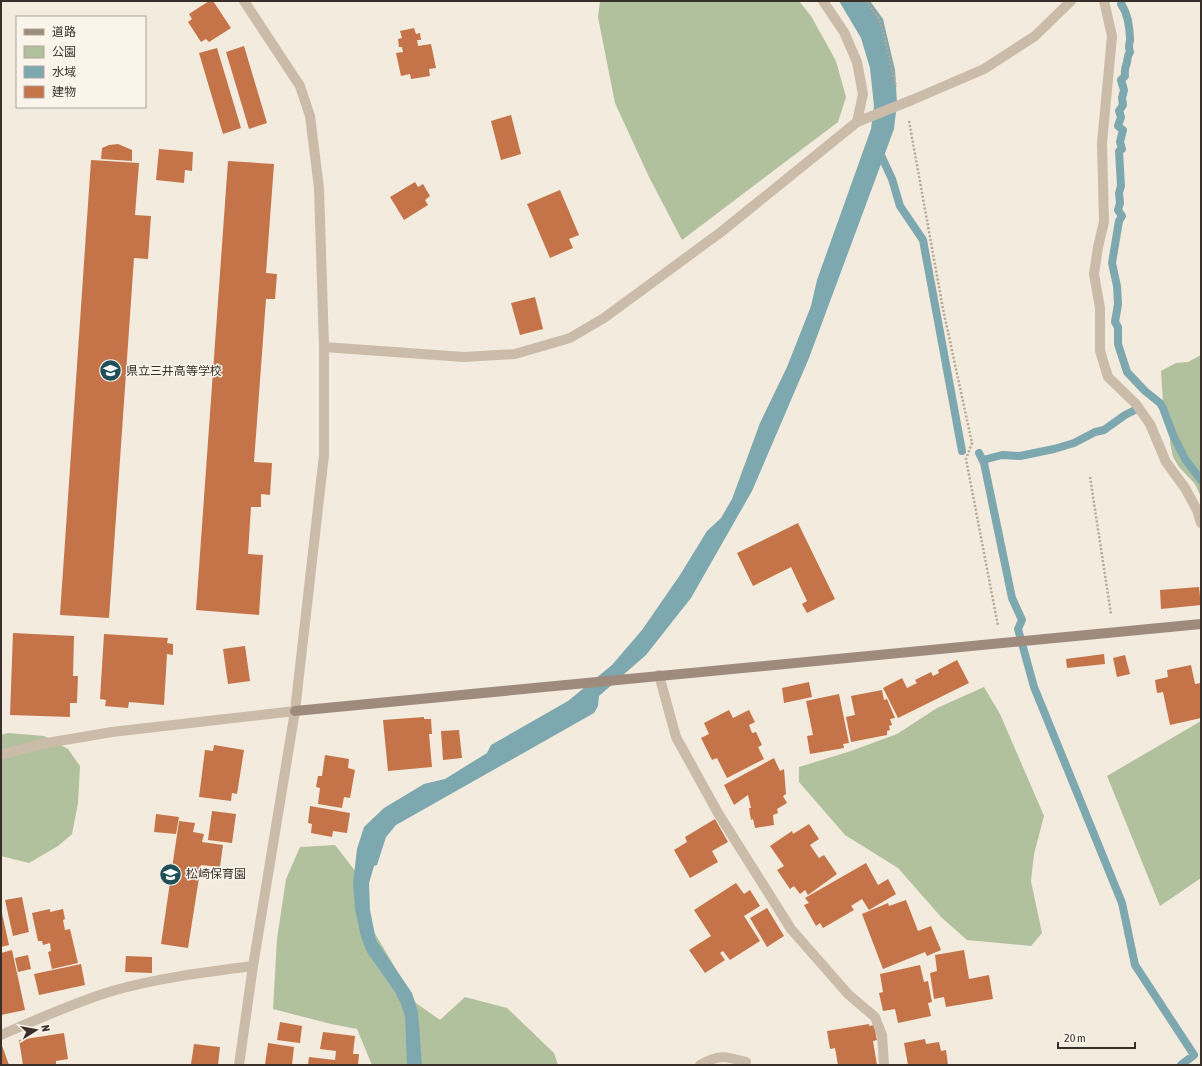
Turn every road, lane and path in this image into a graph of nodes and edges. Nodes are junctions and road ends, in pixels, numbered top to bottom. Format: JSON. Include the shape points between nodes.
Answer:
{"nodes":[{"id":1,"x":244,"y":1,"type":"edge"},
{"id":2,"x":823,"y":1,"type":"edge"},
{"id":3,"x":866,"y":1,"type":"edge"},
{"id":4,"x":1071,"y":1,"type":"edge"},
{"id":5,"x":1104,"y":1,"type":"edge"},
{"id":6,"x":903,"y":104,"type":"junction"},
{"id":7,"x":857,"y":122,"type":"junction"},
{"id":8,"x":324,"y":347,"type":"junction"},
{"id":9,"x":1090,"y":477,"type":"dead end"},
{"id":10,"x":1201,"y":523,"type":"edge"},
{"id":11,"x":1201,"y":624,"type":"edge"},
{"id":12,"x":1114,"y":632,"type":"junction"},
{"id":13,"x":1002,"y":643,"type":"junction"},
{"id":14,"x":659,"y":675,"type":"junction"},
{"id":15,"x":295,"y":711,"type":"junction"},
{"id":16,"x":1,"y":755,"type":"edge"},
{"id":17,"x":253,"y":966,"type":"junction"},
{"id":18,"x":1,"y":1035,"type":"edge"},
{"id":19,"x":746,"y":1062,"type":"dead end"},
{"id":20,"x":240,"y":1065,"type":"edge"},
{"id":21,"x":700,"y":1065,"type":"edge"},
{"id":22,"x":884,"y":1065,"type":"edge"}],
"edges":[{"from":1,"to":8,"type":"street","via":[[300,86],[310,116],[319,188]]},
{"from":2,"to":7,"type":"street","via":[[844,32],[857,62],[862,94]]},
{"from":3,"to":6,"type":"path","via":[[878,18],[883,31]]},
{"from":4,"to":6,"type":"street","via":[[1035,36],[984,69]]},
{"from":5,"to":10,"type":"street","via":[[1112,36],[1102,142],[1104,222],[1094,274],[1100,308],[1100,350],[1108,377],[1136,404],[1150,424],[1166,462],[1185,488]]},
{"from":6,"to":7,"type":"street"},
{"from":6,"to":13,"type":"path","via":[[972,443],[966,460]]},
{"from":7,"to":8,"type":"street","via":[[721,232],[604,318],[570,338],[516,354],[464,356]]},
{"from":8,"to":15,"type":"street","via":[[324,455]]},
{"from":9,"to":12,"type":"path"},
{"from":11,"to":12,"type":"street"},
{"from":12,"to":13,"type":"street"},
{"from":13,"to":14,"type":"street"},
{"from":14,"to":15,"type":"street"},
{"from":14,"to":22,"type":"street","via":[[676,737],[718,812],[791,928],[848,994],[875,1017],[882,1035]]},
{"from":15,"to":16,"type":"street","via":[[112,732],[41,744]]},
{"from":15,"to":17,"type":"street"},
{"from":17,"to":18,"type":"street","via":[[171,977],[112,991]]},
{"from":17,"to":20,"type":"street"},
{"from":19,"to":21,"type":"street","via":[[726,1057],[712,1058]]}]}
